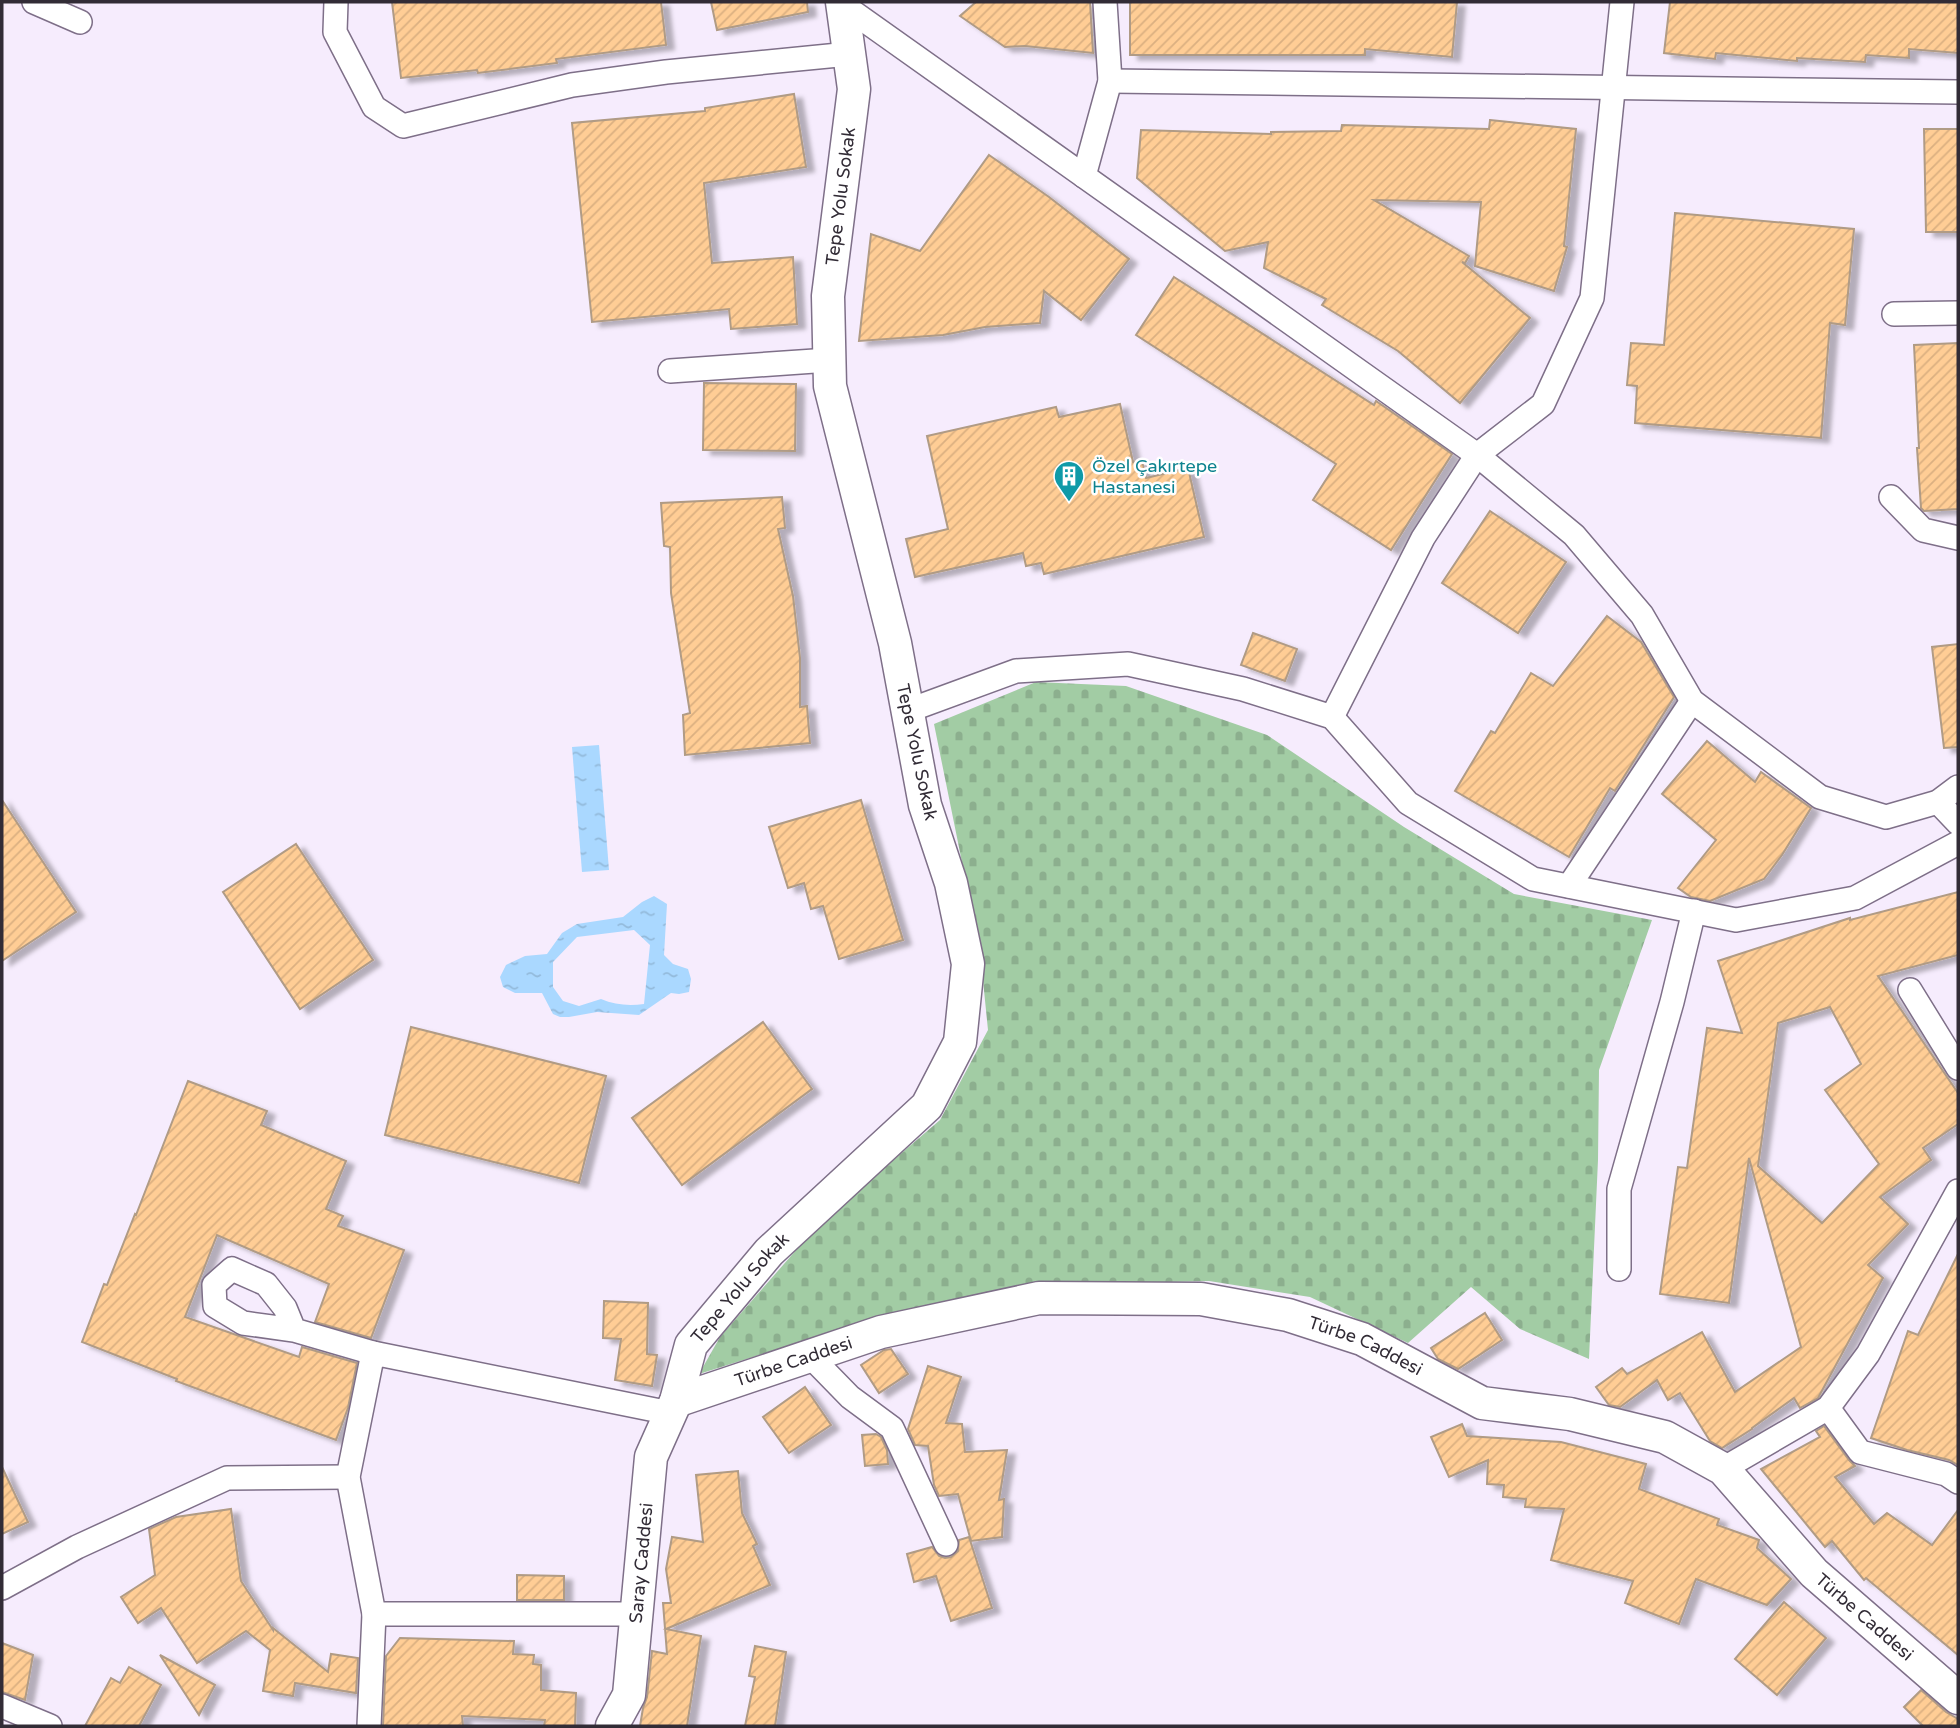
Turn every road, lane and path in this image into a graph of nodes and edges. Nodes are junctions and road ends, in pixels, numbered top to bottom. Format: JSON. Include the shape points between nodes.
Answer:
{"nodes":[{"id":1,"x":34,"y":2,"type":"edge"},
{"id":2,"x":337,"y":2,"type":"edge"},
{"id":3,"x":1105,"y":2,"type":"edge"},
{"id":4,"x":1622,"y":2,"type":"edge"},
{"id":5,"x":843,"y":3,"type":"edge"},
{"id":6,"x":80,"y":22,"type":"dead end"},
{"id":7,"x":849,"y":54,"type":"junction"},
{"id":8,"x":1110,"y":80,"type":"junction"},
{"id":9,"x":1614,"y":87,"type":"junction"},
{"id":10,"x":1958,"y":92,"type":"edge"},
{"id":11,"x":1084,"y":176,"type":"junction"},
{"id":12,"x":1958,"y":313,"type":"edge"},
{"id":13,"x":1894,"y":314,"type":"dead end"},
{"id":14,"x":829,"y":360,"type":"junction"},
{"id":15,"x":670,"y":371,"type":"dead end"},
{"id":16,"x":1477,"y":455,"type":"junction"},
{"id":17,"x":1891,"y":497,"type":"dead end"},
{"id":18,"x":1958,"y":538,"type":"edge"},
{"id":19,"x":1692,"y":701,"type":"junction"},
{"id":20,"x":907,"y":711,"type":"junction"},
{"id":21,"x":1332,"y":717,"type":"junction"},
{"id":22,"x":1958,"y":787,"type":"edge"},
{"id":23,"x":1938,"y":802,"type":"junction"},
{"id":24,"x":1958,"y":823,"type":"edge"},
{"id":25,"x":1958,"y":843,"type":"edge"},
{"id":26,"x":1569,"y":886,"type":"junction"},
{"id":27,"x":1694,"y":911,"type":"junction"},
{"id":28,"x":1910,"y":990,"type":"dead end"},
{"id":29,"x":1958,"y":1068,"type":"edge"},
{"id":30,"x":1958,"y":1191,"type":"edge"},
{"id":31,"x":1619,"y":1269,"type":"dead end"},
{"id":32,"x":294,"y":1330,"type":"dead end"},
{"id":33,"x":373,"y":1353,"type":"junction"},
{"id":34,"x":810,"y":1356,"type":"junction"},
{"id":35,"x":673,"y":1407,"type":"junction"},
{"id":36,"x":1828,"y":1408,"type":"junction"},
{"id":37,"x":1723,"y":1469,"type":"junction"},
{"id":38,"x":348,"y":1476,"type":"junction"},
{"id":39,"x":1958,"y":1482,"type":"edge"},
{"id":40,"x":946,"y":1544,"type":"dead end"},
{"id":41,"x":2,"y":1588,"type":"edge"},
{"id":42,"x":374,"y":1614,"type":"junction"},
{"id":43,"x":636,"y":1614,"type":"junction"},
{"id":44,"x":1958,"y":1698,"type":"edge"},
{"id":45,"x":2,"y":1706,"type":"edge"},
{"id":46,"x":50,"y":1726,"type":"edge"},
{"id":47,"x":369,"y":1726,"type":"edge"},
{"id":48,"x":612,"y":1726,"type":"edge"}],
"edges":[{"from":1,"to":6,"type":"street"},
{"from":2,"to":7,"type":"street","via":[[335,32],[374,107],[403,125],[572,85]]},
{"from":3,"to":8,"type":"street"},
{"from":4,"to":9,"type":"street"},
{"from":5,"to":7,"type":"street","name":"Tepe Yolu Sokak"},
{"from":5,"to":11,"type":"street"},
{"from":7,"to":14,"type":"street","name":"Tepe Yolu Sokak","via":[[854,89],[828,296]]},
{"from":8,"to":9,"type":"street"},
{"from":8,"to":11,"type":"street"},
{"from":9,"to":10,"type":"street"},
{"from":9,"to":16,"type":"street","via":[[1592,298],[1543,404]]},
{"from":11,"to":16,"type":"street"},
{"from":12,"to":13,"type":"street"},
{"from":14,"to":15,"type":"street"},
{"from":14,"to":20,"type":"street","name":"Tepe Yolu Sokak","via":[[830,386],[895,643]]},
{"from":16,"to":19,"type":"street","via":[[1574,535],[1642,615]]},
{"from":16,"to":21,"type":"street","via":[[1423,538]]},
{"from":17,"to":18,"type":"street","via":[[1923,530]]},
{"from":19,"to":23,"type":"street","via":[[1820,797],[1886,817]]},
{"from":19,"to":26,"type":"street"},
{"from":20,"to":21,"type":"street","via":[[1016,671],[1128,664],[1243,689]]},
{"from":20,"to":35,"type":"street","name":"Tepe Yolu Sokak","via":[[925,805],[951,883],[968,964],[960,1042],[927,1106],[769,1252],[691,1345]]},
{"from":21,"to":26,"type":"street","via":[[1408,803],[1533,879]]},
{"from":22,"to":23,"type":"street"},
{"from":23,"to":24,"type":"street"},
{"from":25,"to":27,"type":"street","via":[[1855,898],[1736,920]]},
{"from":26,"to":27,"type":"street"},
{"from":27,"to":31,"type":"street","via":[[1619,1189]]},
{"from":28,"to":29,"type":"street"},
{"from":30,"to":36,"type":"street","via":[[1868,1354]]},
{"from":32,"to":33,"type":"street"},
{"from":33,"to":35,"type":"street"},
{"from":33,"to":38,"type":"street"},
{"from":34,"to":35,"type":"street","name":"Türbe Caddesi"},
{"from":34,"to":37,"type":"street","name":"Türbe Caddesi","via":[[881,1332],[1039,1298],[1200,1299],[1288,1315],[1362,1339],[1482,1403],[1570,1414],[1665,1437]]},
{"from":34,"to":40,"type":"street","via":[[850,1397],[892,1428]]},
{"from":35,"to":43,"type":"street","name":"Saray Caddesi","via":[[651,1457]]},
{"from":36,"to":37,"type":"street"},
{"from":36,"to":39,"type":"street","via":[[1860,1452],[1947,1474]]},
{"from":37,"to":44,"type":"street","name":"Türbe Caddesi","via":[[1814,1573]]},
{"from":38,"to":41,"type":"street","via":[[227,1478],[76,1547]]},
{"from":38,"to":42,"type":"street"},
{"from":42,"to":43,"type":"street"},
{"from":42,"to":47,"type":"street"},
{"from":43,"to":48,"type":"street","name":"Saray Caddesi","via":[[629,1696]]},
{"from":45,"to":46,"type":"street"}]}
